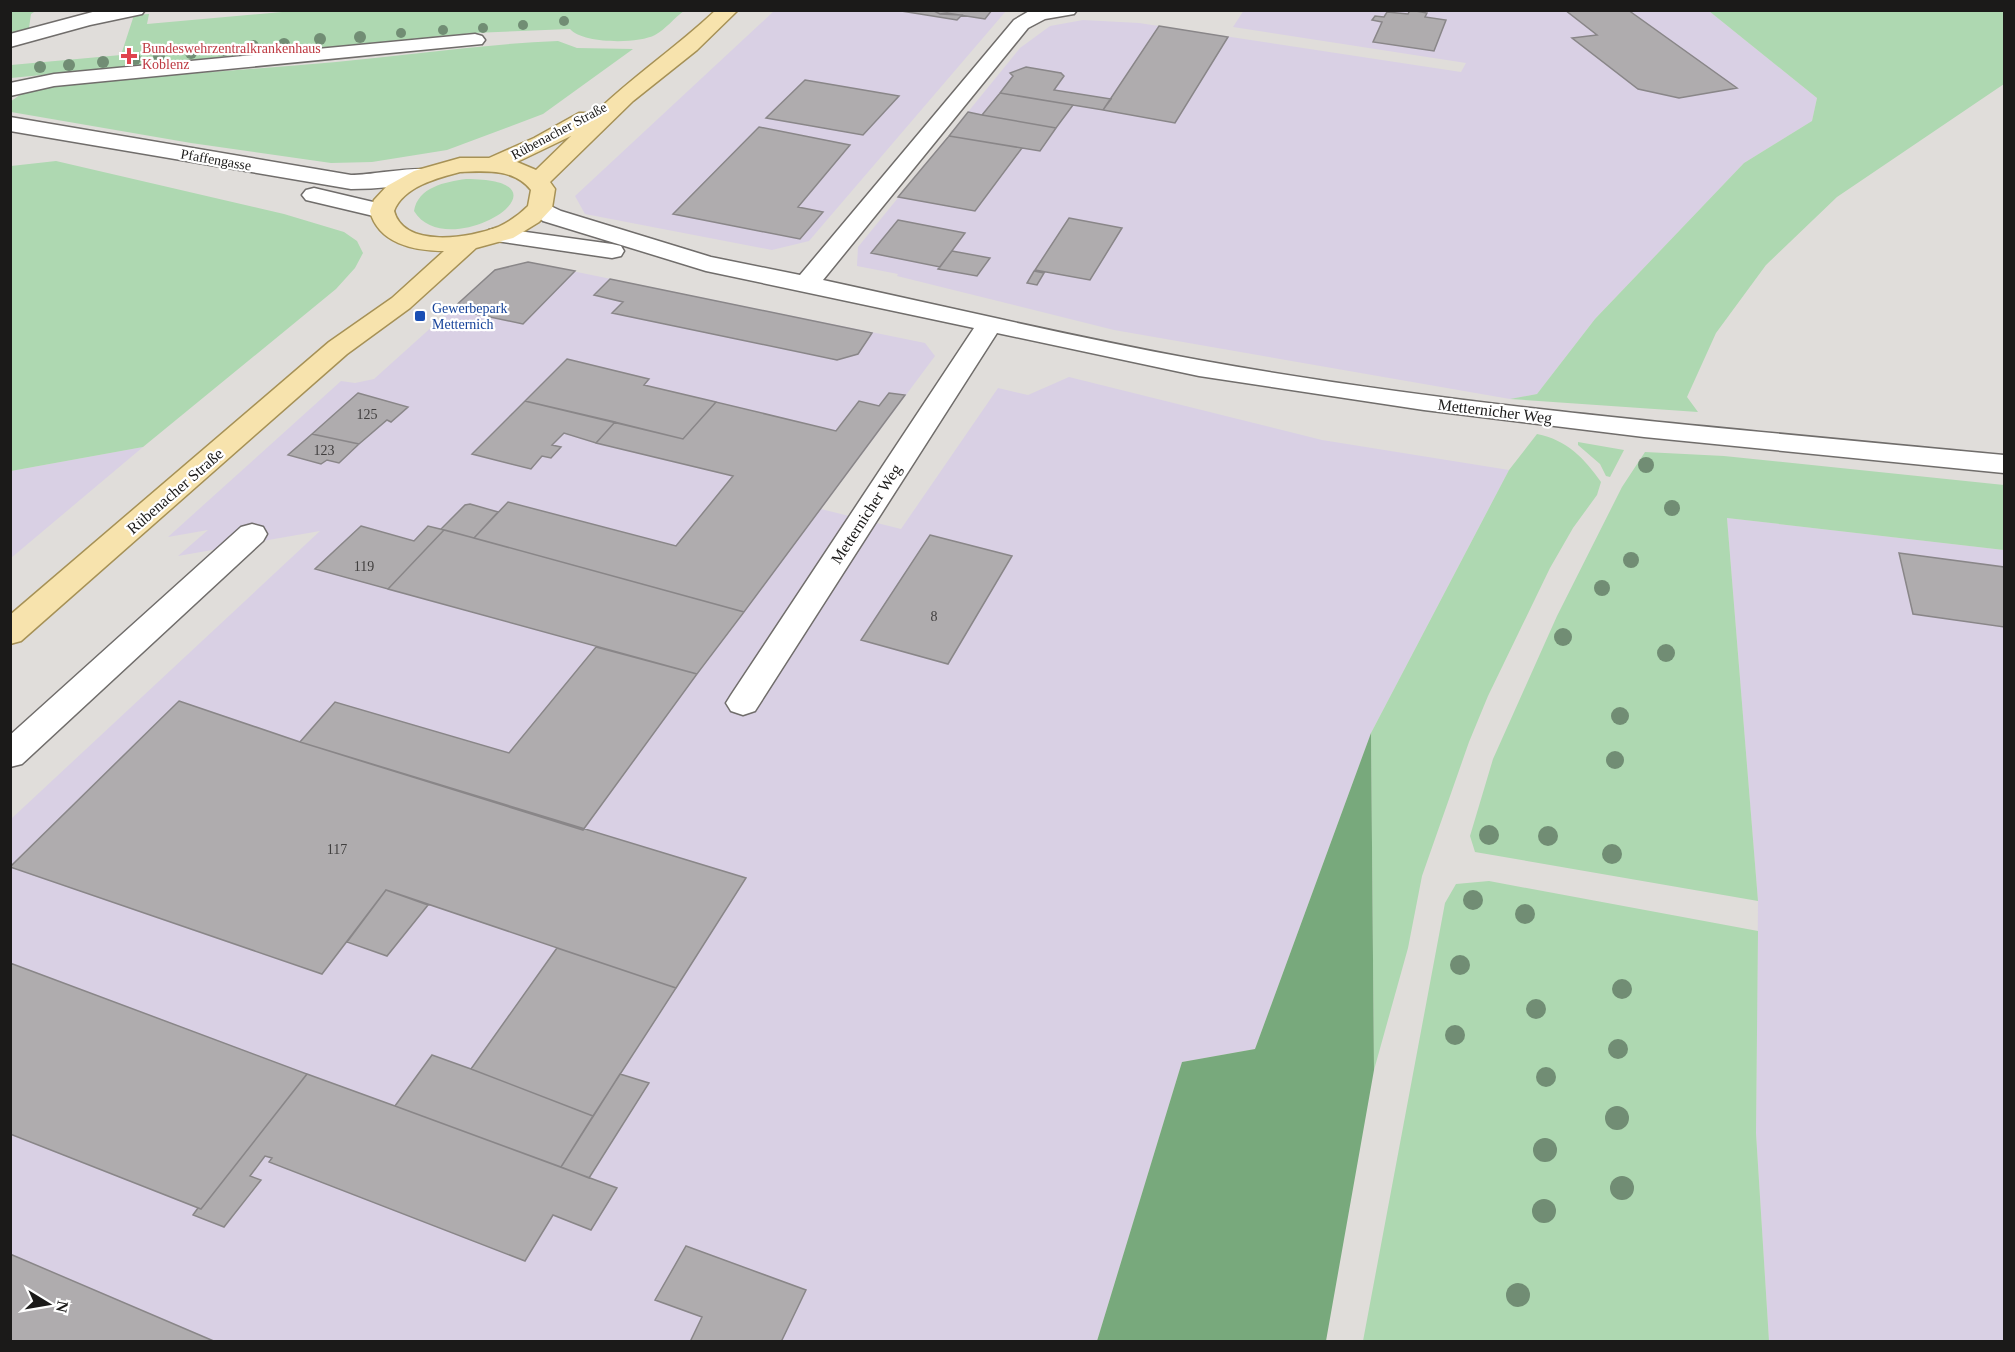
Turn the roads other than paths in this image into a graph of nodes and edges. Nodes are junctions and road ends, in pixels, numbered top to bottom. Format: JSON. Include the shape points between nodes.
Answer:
{"nodes":[{"id":1,"x":54,"y":10,"type":"edge"},
{"id":2,"x":135,"y":10,"type":"edge"},
{"id":3,"x":728,"y":10,"type":"edge"},
{"id":4,"x":1067,"y":10,"type":"edge"},
{"id":5,"x":78,"y":21,"type":"junction"},
{"id":6,"x":475,"y":40,"type":"dead end"},
{"id":7,"x":10,"y":41,"type":"edge"},
{"id":8,"x":10,"y":90,"type":"edge"},
{"id":9,"x":625,"y":96,"type":"junction"},
{"id":10,"x":10,"y":124,"type":"edge"},
{"id":11,"x":10,"y":133,"type":"edge"},
{"id":12,"x":492,"y":165,"type":"junction"},
{"id":13,"x":422,"y":175,"type":"junction"},
{"id":14,"x":538,"y":181,"type":"junction"},
{"id":15,"x":540,"y":208,"type":"junction"},
{"id":16,"x":382,"y":211,"type":"junction"},
{"id":17,"x":498,"y":236,"type":"junction"},
{"id":18,"x":468,"y":242,"type":"junction"},
{"id":19,"x":405,"y":256,"type":"junction"},
{"id":20,"x":706,"y":263,"type":"junction"},
{"id":21,"x":805,"y":286,"type":"junction"},
{"id":22,"x":990,"y":324,"type":"junction"},
{"id":23,"x":338,"y":348,"type":"junction"},
{"id":24,"x":2004,"y":464,"type":"edge"},
{"id":25,"x":252,"y":534,"type":"dead end"},
{"id":26,"x":10,"y":633,"type":"edge"},
{"id":27,"x":743,"y":703,"type":"dead end"},
{"id":28,"x":10,"y":755,"type":"edge"}],
"edges":[{"from":1,"to":5,"type":"street"},
{"from":2,"to":5,"type":"street"},
{"from":3,"to":9,"type":"main road","name":"Rübenacher Straße","via":[[690,46]]},
{"from":4,"to":21,"type":"street","via":[[1040,14],[1021,24]]},
{"from":5,"to":7,"type":"street"},
{"from":6,"to":8,"type":"street","via":[[54,80]]},
{"from":9,"to":12,"type":"main road","name":"Rübenacher Straße","via":[[542,143]]},
{"from":9,"to":14,"type":"main road","name":"Rübenacher Straße"},
{"from":10,"to":13,"type":"street","name":"Pfaffengasse","via":[[351,182]]},
{"from":11,"to":16,"type":"street","name":"Pfaffengasse","via":[[185,173],[336,199]]},
{"from":12,"to":13,"type":"main road","name":"Rübenacher Straße","via":[[460,165]]},
{"from":12,"to":14,"type":"main road","name":"Rübenacher Straße","via":[[527,173]]},
{"from":13,"to":16,"type":"main road","name":"Rübenacher Straße","via":[[402,185],[388,198]]},
{"from":14,"to":15,"type":"main road","via":[[543,189]]},
{"from":15,"to":17,"type":"main road","via":[[530,219]]},
{"from":15,"to":20,"type":"street","name":"Metternicher Weg","via":[[552,216]]},
{"from":16,"to":19,"type":"main road"},
{"from":17,"to":18,"type":"main road"},
{"from":17,"to":20,"type":"street","name":"Metternicher Weg"},
{"from":18,"to":19,"type":"main road","via":[[435,243]]},
{"from":18,"to":23,"type":"main road","name":"Rübenacher Straße","via":[[401,303]]},
{"from":19,"to":23,"type":"main road","name":"Rübenacher Straße"},
{"from":20,"to":21,"type":"street","name":"Metternicher Weg"},
{"from":21,"to":22,"type":"street","name":"Metternicher Weg"},
{"from":22,"to":24,"type":"street","name":"Metternicher Weg","via":[[1199,368],[1424,402],[1644,429]]},
{"from":22,"to":27,"type":"street","name":"Metternicher Weg"},
{"from":23,"to":26,"type":"main road","name":"Rübenacher Straße"},
{"from":25,"to":28,"type":"street"}]}
